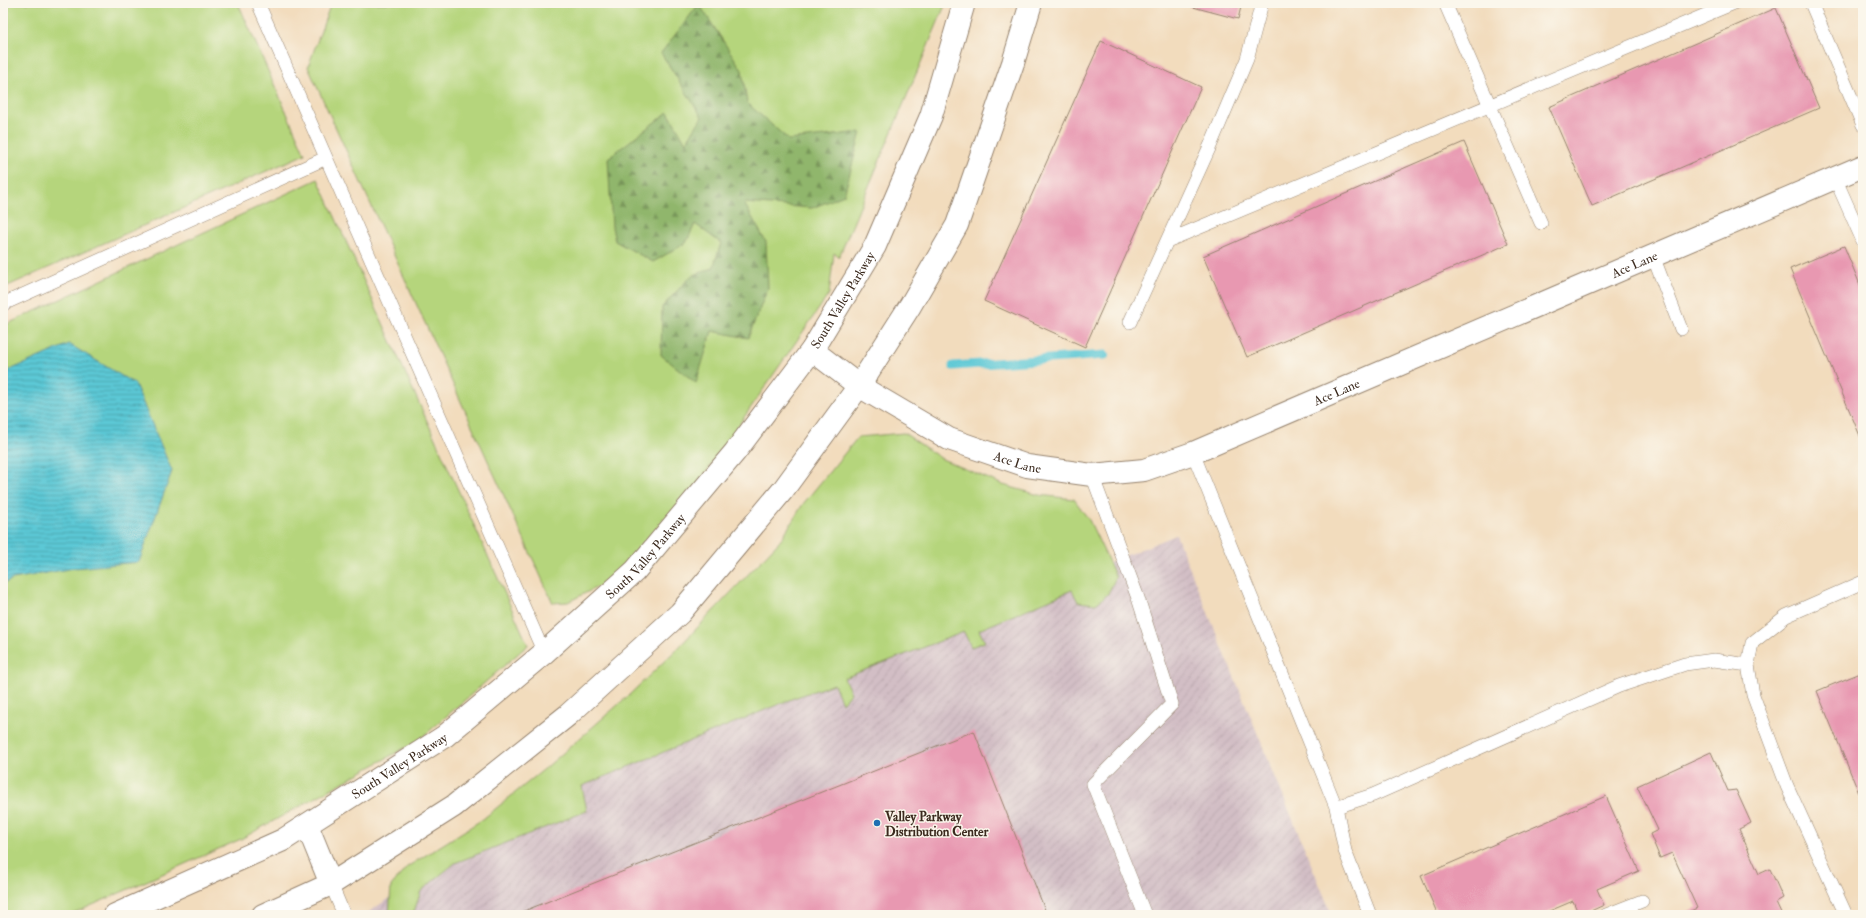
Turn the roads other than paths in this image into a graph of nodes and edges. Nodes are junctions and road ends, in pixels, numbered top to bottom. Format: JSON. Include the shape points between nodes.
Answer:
{"nodes":[{"id":1,"x":258,"y":3,"type":"edge"},
{"id":2,"x":964,"y":3,"type":"edge"},
{"id":3,"x":1031,"y":3,"type":"edge"},
{"id":4,"x":1262,"y":3,"type":"edge"},
{"id":5,"x":1445,"y":3,"type":"edge"},
{"id":6,"x":1734,"y":3,"type":"edge"},
{"id":7,"x":1811,"y":3,"type":"edge"},
{"id":8,"x":1489,"y":106,"type":"junction"},
{"id":9,"x":1863,"y":125,"type":"edge"},
{"id":10,"x":326,"y":158,"type":"junction"},
{"id":11,"x":1863,"y":166,"type":"edge"},
{"id":12,"x":1835,"y":178,"type":"junction"},
{"id":13,"x":1541,"y":224,"type":"dead end"},
{"id":14,"x":1167,"y":241,"type":"junction"},
{"id":15,"x":1863,"y":241,"type":"edge"},
{"id":16,"x":1653,"y":256,"type":"junction"},
{"id":17,"x":3,"y":304,"type":"edge"},
{"id":18,"x":1130,"y":322,"type":"dead end"},
{"id":19,"x":1681,"y":329,"type":"dead end"},
{"id":20,"x":812,"y":350,"type":"junction"},
{"id":21,"x":859,"y":386,"type":"junction"},
{"id":22,"x":1193,"y":453,"type":"junction"},
{"id":23,"x":1092,"y":475,"type":"junction"},
{"id":24,"x":1863,"y":582,"type":"edge"},
{"id":25,"x":544,"y":653,"type":"junction"},
{"id":26,"x":1748,"y":665,"type":"junction"},
{"id":27,"x":1336,"y":807,"type":"junction"},
{"id":28,"x":307,"y":825,"type":"junction"},
{"id":29,"x":331,"y":884,"type":"junction"},
{"id":30,"x":1642,"y":901,"type":"dead end"},
{"id":31,"x":115,"y":915,"type":"edge"},
{"id":32,"x":262,"y":915,"type":"edge"},
{"id":33,"x":344,"y":915,"type":"edge"},
{"id":34,"x":1145,"y":915,"type":"edge"},
{"id":35,"x":1370,"y":915,"type":"edge"},
{"id":36,"x":1606,"y":915,"type":"edge"},
{"id":37,"x":1846,"y":915,"type":"edge"}],
"edges":[{"from":1,"to":10,"type":"lane"},
{"from":2,"to":20,"type":"main road","name":"South Valley Parkway","via":[[931,116],[875,246]]},
{"from":3,"to":21,"type":"main road","via":[[957,225]]},
{"from":4,"to":14,"type":"lane","via":[[1247,59]]},
{"from":5,"to":8,"type":"lane"},
{"from":6,"to":8,"type":"lane"},
{"from":7,"to":9,"type":"lane"},
{"from":8,"to":13,"type":"lane"},
{"from":8,"to":14,"type":"lane"},
{"from":10,"to":17,"type":"lane"},
{"from":10,"to":25,"type":"lane"},
{"from":11,"to":12,"type":"main road","name":"Ace Lane"},
{"from":12,"to":15,"type":"lane"},
{"from":12,"to":16,"type":"main road","name":"Ace Lane"},
{"from":14,"to":18,"type":"lane"},
{"from":16,"to":19,"type":"lane"},
{"from":16,"to":22,"type":"main road","name":"Ace Lane"},
{"from":20,"to":21,"type":"main road","name":"Ace Lane"},
{"from":20,"to":25,"type":"main road","name":"South Valley Parkway","via":[[735,452],[634,571]]},
{"from":21,"to":23,"type":"main road","name":"Ace Lane","via":[[950,439],[1027,466]]},
{"from":21,"to":29,"type":"main road","via":[[783,490],[680,613],[568,715],[454,806]]},
{"from":22,"to":23,"type":"main road","name":"Ace Lane","via":[[1144,470]]},
{"from":22,"to":27,"type":"lane"},
{"from":23,"to":34,"type":"lane","via":[[1138,598],[1172,704],[1093,784]]},
{"from":24,"to":26,"type":"lane","via":[[1786,616],[1752,643]]},
{"from":25,"to":28,"type":"main road","name":"South Valley Parkway","via":[[445,736]]},
{"from":26,"to":27,"type":"lane","via":[[1714,660],[1684,664],[1626,683],[1373,795]]},
{"from":26,"to":37,"type":"lane","via":[[1753,695],[1787,786]]},
{"from":27,"to":35,"type":"lane","via":[[1345,851]]},
{"from":28,"to":29,"type":"main road"},
{"from":28,"to":31,"type":"main road","name":"South Valley Parkway","via":[[283,840]]},
{"from":29,"to":32,"type":"main road"},
{"from":29,"to":33,"type":"lane"},
{"from":30,"to":36,"type":"lane"}]}
